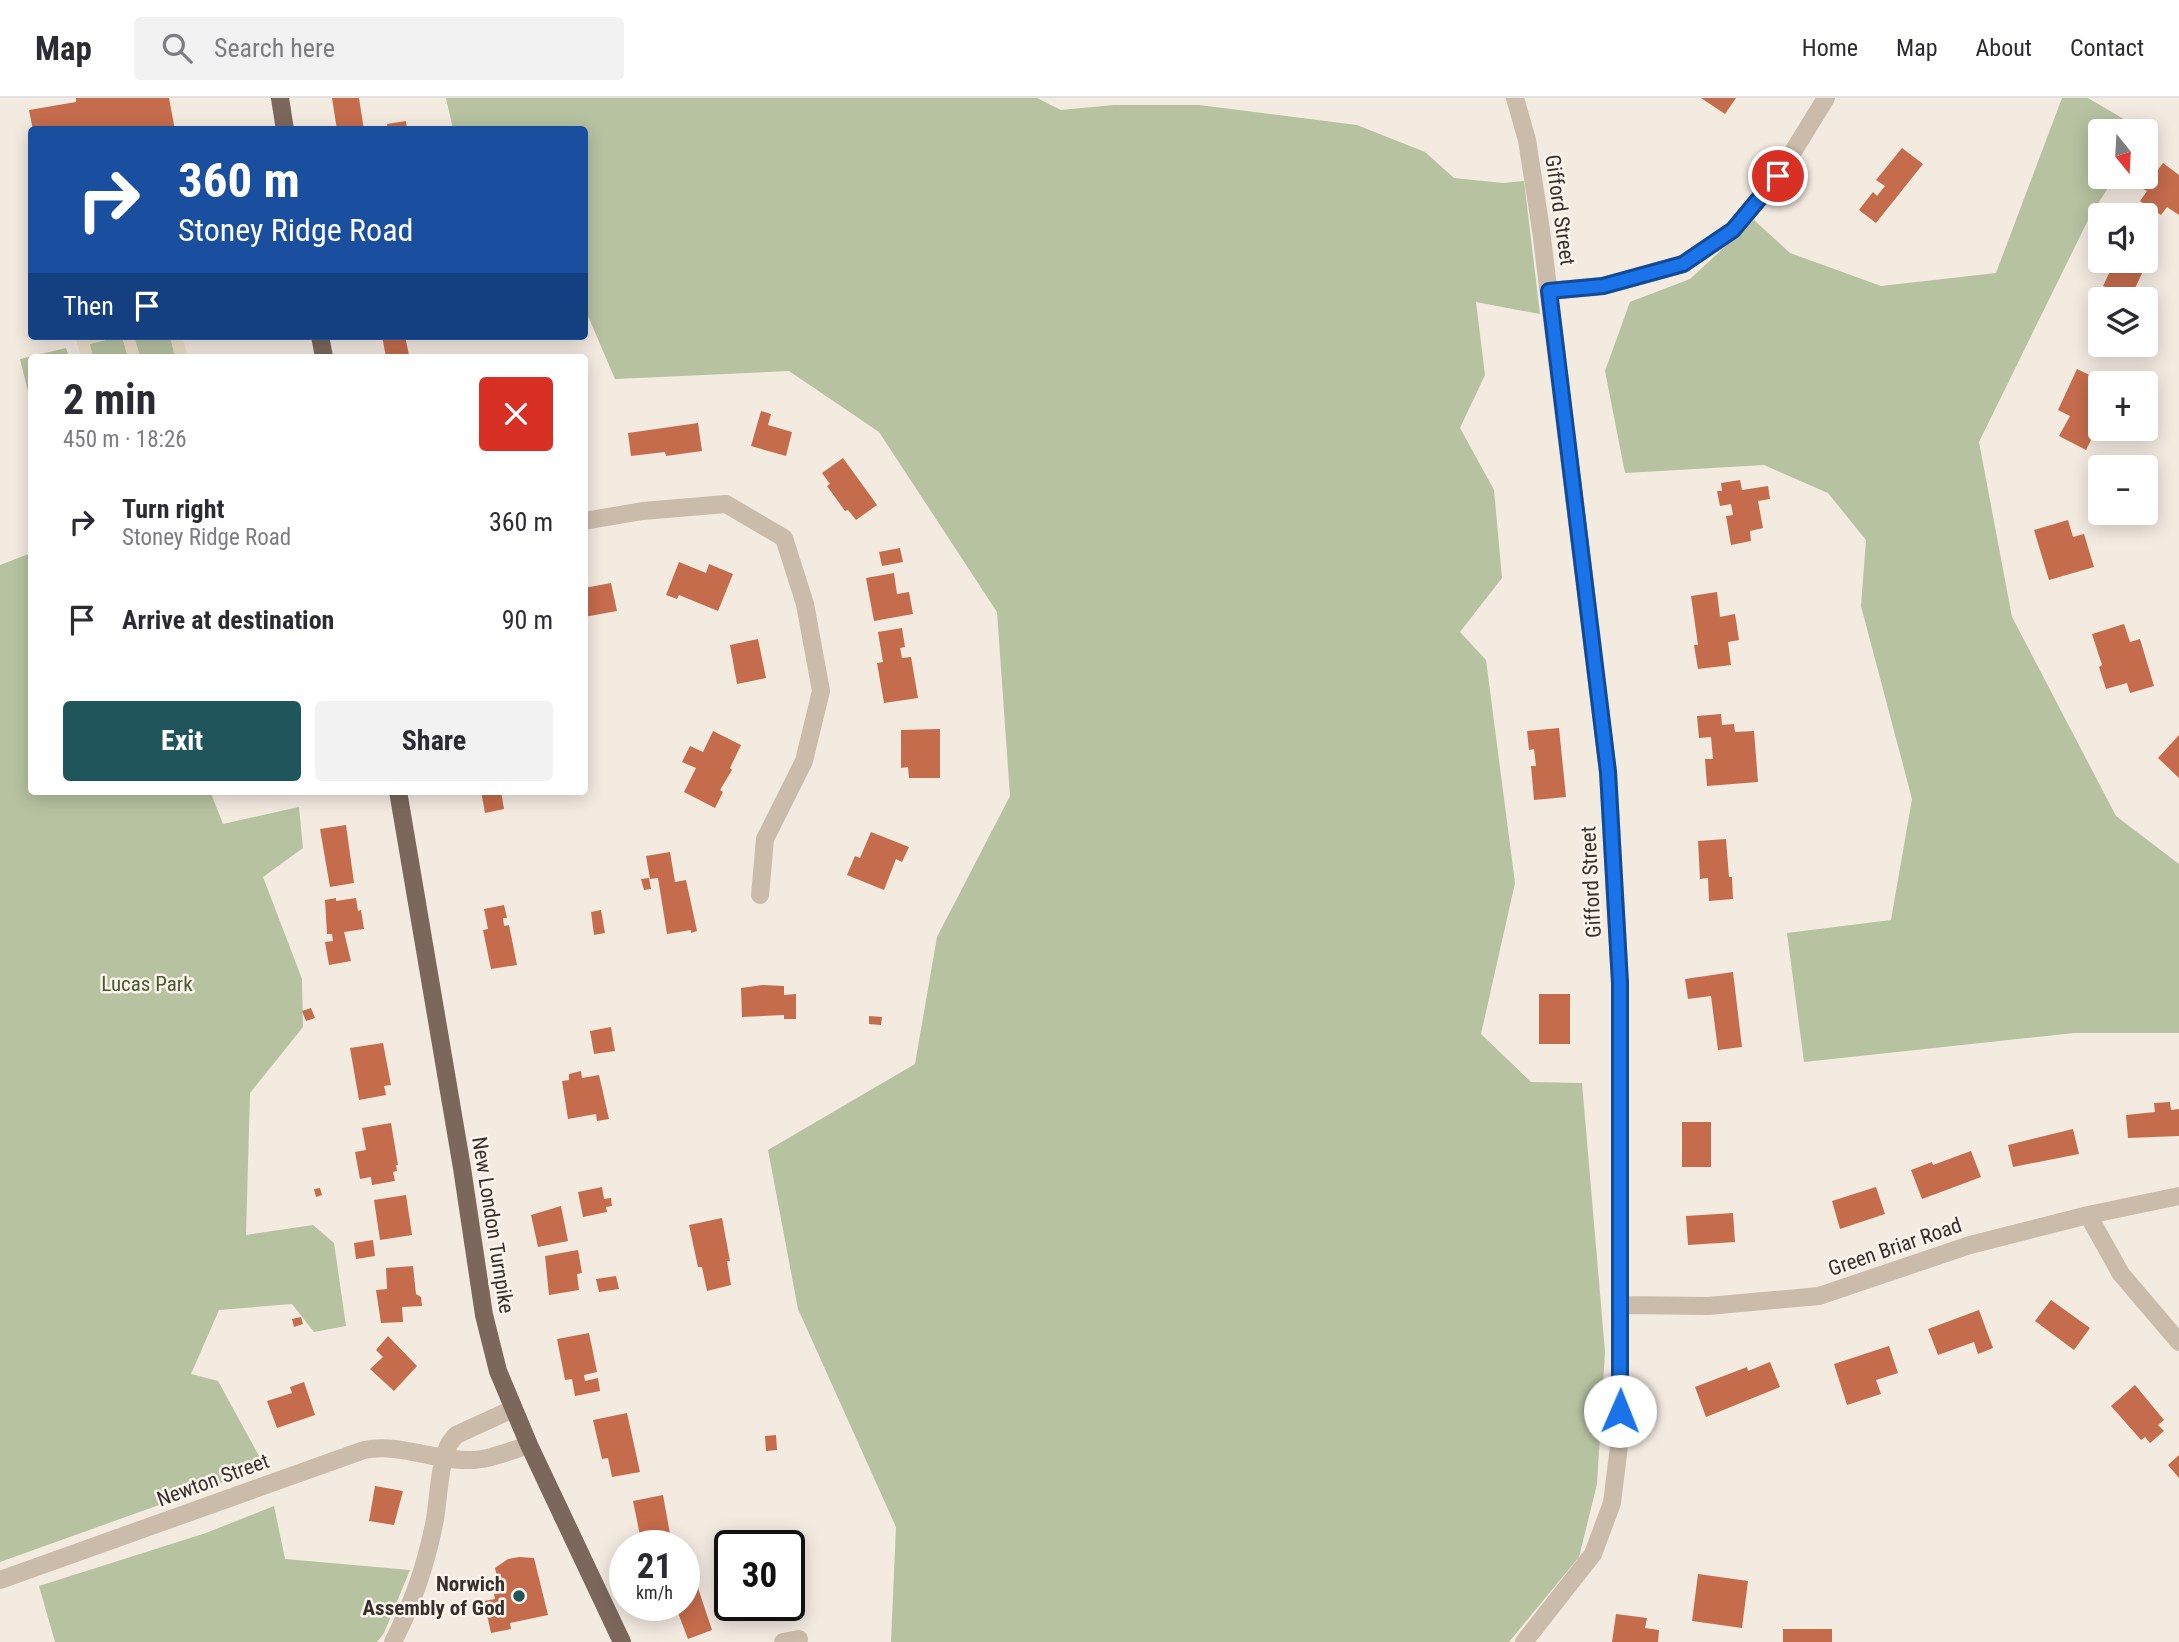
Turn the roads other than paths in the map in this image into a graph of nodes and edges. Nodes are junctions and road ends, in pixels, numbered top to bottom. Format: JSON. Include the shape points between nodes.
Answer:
{"nodes":[{"id":1,"x":280,"y":98,"type":"edge"},
{"id":2,"x":1515,"y":98,"type":"edge"},
{"id":3,"x":1826,"y":98,"type":"edge"},
{"id":4,"x":284,"y":126,"type":"edge"},
{"id":5,"x":1549,"y":291,"type":"junction"},
{"id":6,"x":588,"y":520,"type":"edge"},
{"id":7,"x":399,"y":795,"type":"edge"},
{"id":8,"x":761,"y":895,"type":"dead end"},
{"id":9,"x":2179,"y":1196,"type":"edge"},
{"id":10,"x":2088,"y":1214,"type":"junction"},
{"id":11,"x":1621,"y":1306,"type":"junction"},
{"id":12,"x":2179,"y":1342,"type":"edge"},
{"id":13,"x":513,"y":1409,"type":"junction"},
{"id":14,"x":529,"y":1445,"type":"junction"},
{"id":15,"x":445,"y":1458,"type":"junction"},
{"id":16,"x":0,"y":1580,"type":"edge"},
{"id":17,"x":393,"y":1642,"type":"edge"},
{"id":18,"x":622,"y":1642,"type":"edge"},
{"id":19,"x":1524,"y":1642,"type":"edge"}],
"edges":[{"from":1,"to":4,"type":"main road"},
{"from":2,"to":5,"type":"street","name":"Gifford Street","via":[[1527,139]]},
{"from":3,"to":5,"type":"street","via":[[1778,176],[1733,230],[1683,264],[1603,286]]},
{"from":5,"to":11,"type":"street","name":"Gifford Street","via":[[1608,772],[1620,983]]},
{"from":6,"to":8,"type":"street","via":[[726,504],[785,538],[821,691],[804,761],[765,839]]},
{"from":7,"to":13,"type":"main road","name":"New London Turnpike","via":[[484,1315]]},
{"from":9,"to":10,"type":"street","name":"Green Briar Road"},
{"from":10,"to":11,"type":"street","name":"Green Briar Road","via":[[1970,1245],[1819,1296],[1707,1306]]},
{"from":10,"to":12,"type":"street","via":[[2121,1274]]},
{"from":11,"to":19,"type":"street","name":"Gifford Street","via":[[1620,1438],[1612,1503],[1593,1554]]},
{"from":13,"to":14,"type":"main road","name":"New London Turnpike"},
{"from":13,"to":15,"type":"street","via":[[456,1435]]},
{"from":14,"to":15,"type":"street","name":"Newton Street","via":[[479,1460]]},
{"from":14,"to":18,"type":"main road","name":"New London Turnpike"},
{"from":15,"to":16,"type":"street","name":"Newton Street","via":[[386,1448],[353,1453]]},
{"from":15,"to":17,"type":"street","via":[[420,1579]]}]}
